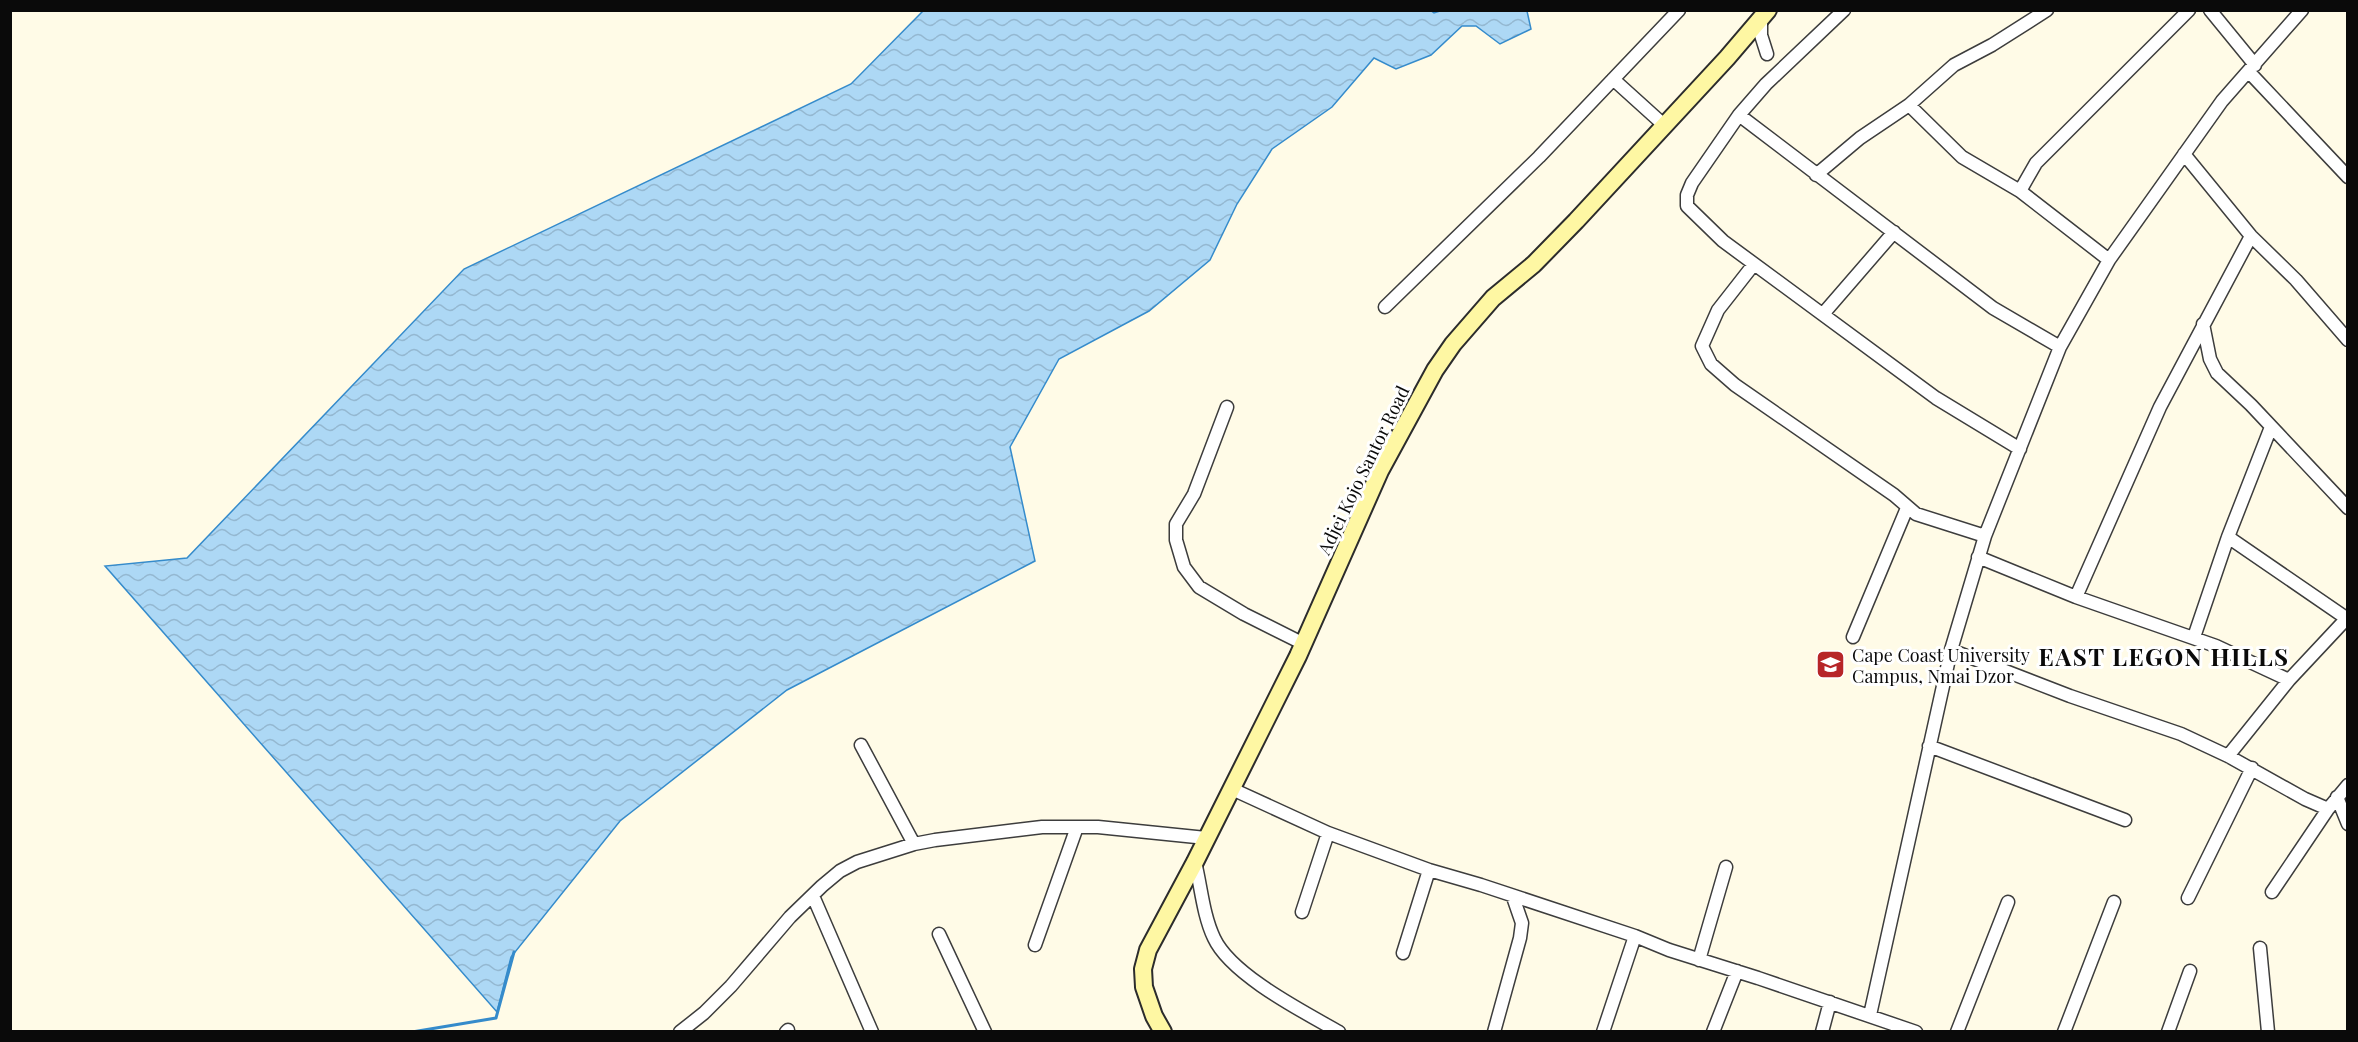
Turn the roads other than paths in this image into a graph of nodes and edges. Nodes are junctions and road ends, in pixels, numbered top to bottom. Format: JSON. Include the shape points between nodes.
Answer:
{"nodes":[{"id":1,"x":1679,"y":10,"type":"edge"},
{"id":2,"x":1844,"y":10,"type":"edge"},
{"id":3,"x":2047,"y":10,"type":"edge"},
{"id":4,"x":2189,"y":10,"type":"edge"},
{"id":5,"x":2210,"y":10,"type":"edge"},
{"id":6,"x":2302,"y":10,"type":"edge"},
{"id":7,"x":1764,"y":14,"type":"edge"},
{"id":8,"x":1767,"y":54,"type":"dead end"},
{"id":9,"x":2252,"y":69,"type":"junction"},
{"id":10,"x":1613,"y":79,"type":"junction"},
{"id":11,"x":1909,"y":105,"type":"junction"},
{"id":12,"x":1739,"y":115,"type":"junction"},
{"id":13,"x":1665,"y":126,"type":"junction"},
{"id":14,"x":2184,"y":154,"type":"junction"},
{"id":15,"x":1816,"y":176,"type":"junction"},
{"id":16,"x":2348,"y":177,"type":"edge"},
{"id":17,"x":2020,"y":191,"type":"junction"},
{"id":18,"x":1894,"y":232,"type":"junction"},
{"id":19,"x":2251,"y":236,"type":"junction"},
{"id":20,"x":2109,"y":260,"type":"junction"},
{"id":21,"x":1754,"y":264,"type":"junction"},
{"id":22,"x":1384,"y":307,"type":"dead end"},
{"id":23,"x":1822,"y":314,"type":"junction"},
{"id":24,"x":2203,"y":324,"type":"junction"},
{"id":25,"x":2348,"y":340,"type":"edge"},
{"id":26,"x":2060,"y":348,"type":"junction"},
{"id":27,"x":1227,"y":407,"type":"dead end"},
{"id":28,"x":2271,"y":427,"type":"junction"},
{"id":29,"x":2020,"y":449,"type":"junction"},
{"id":30,"x":1907,"y":508,"type":"junction"},
{"id":31,"x":2348,"y":508,"type":"edge"},
{"id":32,"x":1985,"y":536,"type":"junction"},
{"id":33,"x":2228,"y":537,"type":"junction"},
{"id":34,"x":1978,"y":557,"type":"junction"},
{"id":35,"x":2076,"y":597,"type":"junction"},
{"id":36,"x":2347,"y":618,"type":"edge"},
{"id":37,"x":1853,"y":637,"type":"dead end"},
{"id":38,"x":2193,"y":637,"type":"junction"},
{"id":39,"x":1302,"y":643,"type":"junction"},
{"id":40,"x":1951,"y":650,"type":"junction"},
{"id":41,"x":2289,"y":680,"type":"junction"},
{"id":42,"x":861,"y":745,"type":"dead end"},
{"id":43,"x":1929,"y":746,"type":"junction"},
{"id":44,"x":2228,"y":756,"type":"junction"},
{"id":45,"x":2252,"y":768,"type":"junction"},
{"id":46,"x":2348,"y":785,"type":"edge"},
{"id":47,"x":1232,"y":789,"type":"junction"},
{"id":48,"x":2337,"y":797,"type":"junction"},
{"id":49,"x":2328,"y":809,"type":"junction"},
{"id":50,"x":2125,"y":820,"type":"dead end"},
{"id":51,"x":2348,"y":824,"type":"edge"},
{"id":52,"x":1077,"y":828,"type":"junction"},
{"id":53,"x":1328,"y":833,"type":"junction"},
{"id":54,"x":1206,"y":838,"type":"junction"},
{"id":55,"x":914,"y":844,"type":"junction"},
{"id":56,"x":1195,"y":862,"type":"junction"},
{"id":57,"x":1726,"y":867,"type":"dead end"},
{"id":58,"x":1430,"y":870,"type":"junction"},
{"id":59,"x":2272,"y":892,"type":"dead end"},
{"id":60,"x":813,"y":896,"type":"junction"},
{"id":61,"x":1514,"y":897,"type":"junction"},
{"id":62,"x":2188,"y":898,"type":"dead end"},
{"id":63,"x":2008,"y":902,"type":"dead end"},
{"id":64,"x":2114,"y":902,"type":"dead end"},
{"id":65,"x":1302,"y":912,"type":"dead end"},
{"id":66,"x":939,"y":934,"type":"dead end"},
{"id":67,"x":1635,"y":936,"type":"junction"},
{"id":68,"x":1035,"y":945,"type":"dead end"},
{"id":69,"x":2260,"y":948,"type":"dead end"},
{"id":70,"x":1403,"y":953,"type":"dead end"},
{"id":71,"x":1699,"y":960,"type":"junction"},
{"id":72,"x":1737,"y":971,"type":"junction"},
{"id":73,"x":2190,"y":971,"type":"dead end"},
{"id":74,"x":1830,"y":1002,"type":"junction"},
{"id":75,"x":1870,"y":1015,"type":"junction"},
{"id":76,"x":680,"y":1032,"type":"edge"},
{"id":77,"x":872,"y":1032,"type":"edge"},
{"id":78,"x":985,"y":1032,"type":"edge"},
{"id":79,"x":1163,"y":1032,"type":"edge"},
{"id":80,"x":1339,"y":1032,"type":"edge"},
{"id":81,"x":1494,"y":1032,"type":"edge"},
{"id":82,"x":1603,"y":1032,"type":"edge"},
{"id":83,"x":1713,"y":1032,"type":"edge"},
{"id":84,"x":1822,"y":1032,"type":"edge"},
{"id":85,"x":1916,"y":1032,"type":"edge"},
{"id":86,"x":1957,"y":1032,"type":"edge"},
{"id":87,"x":2064,"y":1032,"type":"edge"},
{"id":88,"x":2168,"y":1032,"type":"edge"},
{"id":89,"x":2268,"y":1032,"type":"edge"}],
"edges":[{"from":1,"to":10,"type":"street"},
{"from":2,"to":12,"type":"street"},
{"from":3,"to":11,"type":"street","via":[[1954,65]]},
{"from":4,"to":17,"type":"street","via":[[2036,163]]},
{"from":5,"to":9,"type":"street"},
{"from":6,"to":9,"type":"street"},
{"from":7,"to":8,"type":"street","via":[[1761,35]]},
{"from":7,"to":13,"type":"street","name":"Adjei Kojo Santor Road"},
{"from":9,"to":14,"type":"street","via":[[2222,101]]},
{"from":9,"to":16,"type":"street"},
{"from":10,"to":13,"type":"street"},
{"from":10,"to":22,"type":"street","via":[[1539,157]]},
{"from":11,"to":15,"type":"street","via":[[1860,138]]},
{"from":11,"to":17,"type":"street","via":[[1962,157]]},
{"from":12,"to":15,"type":"street"},
{"from":12,"to":21,"type":"street","via":[[1692,183],[1687,206]]},
{"from":13,"to":39,"type":"street","name":"Adjei Kojo Santor Road","via":[[1534,264],[1493,298],[1453,344],[1380,471]]},
{"from":14,"to":19,"type":"street"},
{"from":14,"to":20,"type":"street"},
{"from":15,"to":18,"type":"street"},
{"from":17,"to":20,"type":"street"},
{"from":18,"to":23,"type":"street"},
{"from":18,"to":26,"type":"street","via":[[1993,308]]},
{"from":19,"to":24,"type":"street"},
{"from":19,"to":25,"type":"street"},
{"from":20,"to":26,"type":"street"},
{"from":21,"to":23,"type":"street"},
{"from":21,"to":30,"type":"street","via":[[1718,310],[1702,346],[1711,364]]},
{"from":23,"to":29,"type":"street","via":[[1936,398]]},
{"from":24,"to":28,"type":"street","via":[[2217,373]]},
{"from":24,"to":35,"type":"street","via":[[2160,406]]},
{"from":26,"to":29,"type":"street"},
{"from":27,"to":39,"type":"street","via":[[1194,494],[1176,524],[1184,567],[1199,587]]},
{"from":28,"to":31,"type":"street"},
{"from":28,"to":33,"type":"street"},
{"from":29,"to":32,"type":"street"},
{"from":30,"to":32,"type":"street"},
{"from":30,"to":37,"type":"street"},
{"from":32,"to":34,"type":"street"},
{"from":33,"to":36,"type":"street"},
{"from":33,"to":38,"type":"street"},
{"from":34,"to":35,"type":"street"},
{"from":34,"to":40,"type":"street"},
{"from":35,"to":38,"type":"street"},
{"from":36,"to":41,"type":"street"},
{"from":38,"to":41,"type":"street"},
{"from":39,"to":47,"type":"street","name":"Adjei Kojo Santor Road"},
{"from":40,"to":43,"type":"street"},
{"from":40,"to":44,"type":"street","via":[[2181,734]]},
{"from":41,"to":44,"type":"street"},
{"from":42,"to":55,"type":"street"},
{"from":43,"to":50,"type":"street"},
{"from":43,"to":75,"type":"street"},
{"from":44,"to":45,"type":"street"},
{"from":45,"to":49,"type":"street"},
{"from":45,"to":62,"type":"street"},
{"from":46,"to":48,"type":"street"},
{"from":47,"to":53,"type":"street"},
{"from":47,"to":54,"type":"street","name":"Adjei Kojo Santor Road"},
{"from":48,"to":49,"type":"street"},
{"from":48,"to":51,"type":"street"},
{"from":49,"to":59,"type":"street"},
{"from":52,"to":54,"type":"street"},
{"from":52,"to":55,"type":"street","via":[[1042,827]]},
{"from":52,"to":68,"type":"street"},
{"from":53,"to":58,"type":"street"},
{"from":53,"to":65,"type":"street"},
{"from":54,"to":56,"type":"street","name":"Adjei Kojo Santor Road"},
{"from":55,"to":60,"type":"street","via":[[857,862],[840,871]]},
{"from":56,"to":79,"type":"street","name":"Adjei Kojo Santor Road","via":[[1148,950],[1143,969],[1148,1000]]},
{"from":56,"to":80,"type":"street","via":[[1209,926],[1222,953],[1281,997]]},
{"from":57,"to":71,"type":"street"},
{"from":58,"to":61,"type":"street"},
{"from":58,"to":70,"type":"street"},
{"from":60,"to":76,"type":"street","via":[[731,986]]},
{"from":60,"to":77,"type":"street"},
{"from":61,"to":67,"type":"street"},
{"from":61,"to":81,"type":"street","via":[[1521,923],[1520,938]]},
{"from":63,"to":86,"type":"street"},
{"from":64,"to":87,"type":"street"},
{"from":66,"to":78,"type":"street"},
{"from":67,"to":71,"type":"street"},
{"from":67,"to":82,"type":"street"},
{"from":69,"to":89,"type":"street"},
{"from":71,"to":72,"type":"street"},
{"from":72,"to":74,"type":"street"},
{"from":72,"to":83,"type":"street"},
{"from":73,"to":88,"type":"street"},
{"from":74,"to":75,"type":"street"},
{"from":74,"to":84,"type":"street"},
{"from":75,"to":85,"type":"street"}]}
